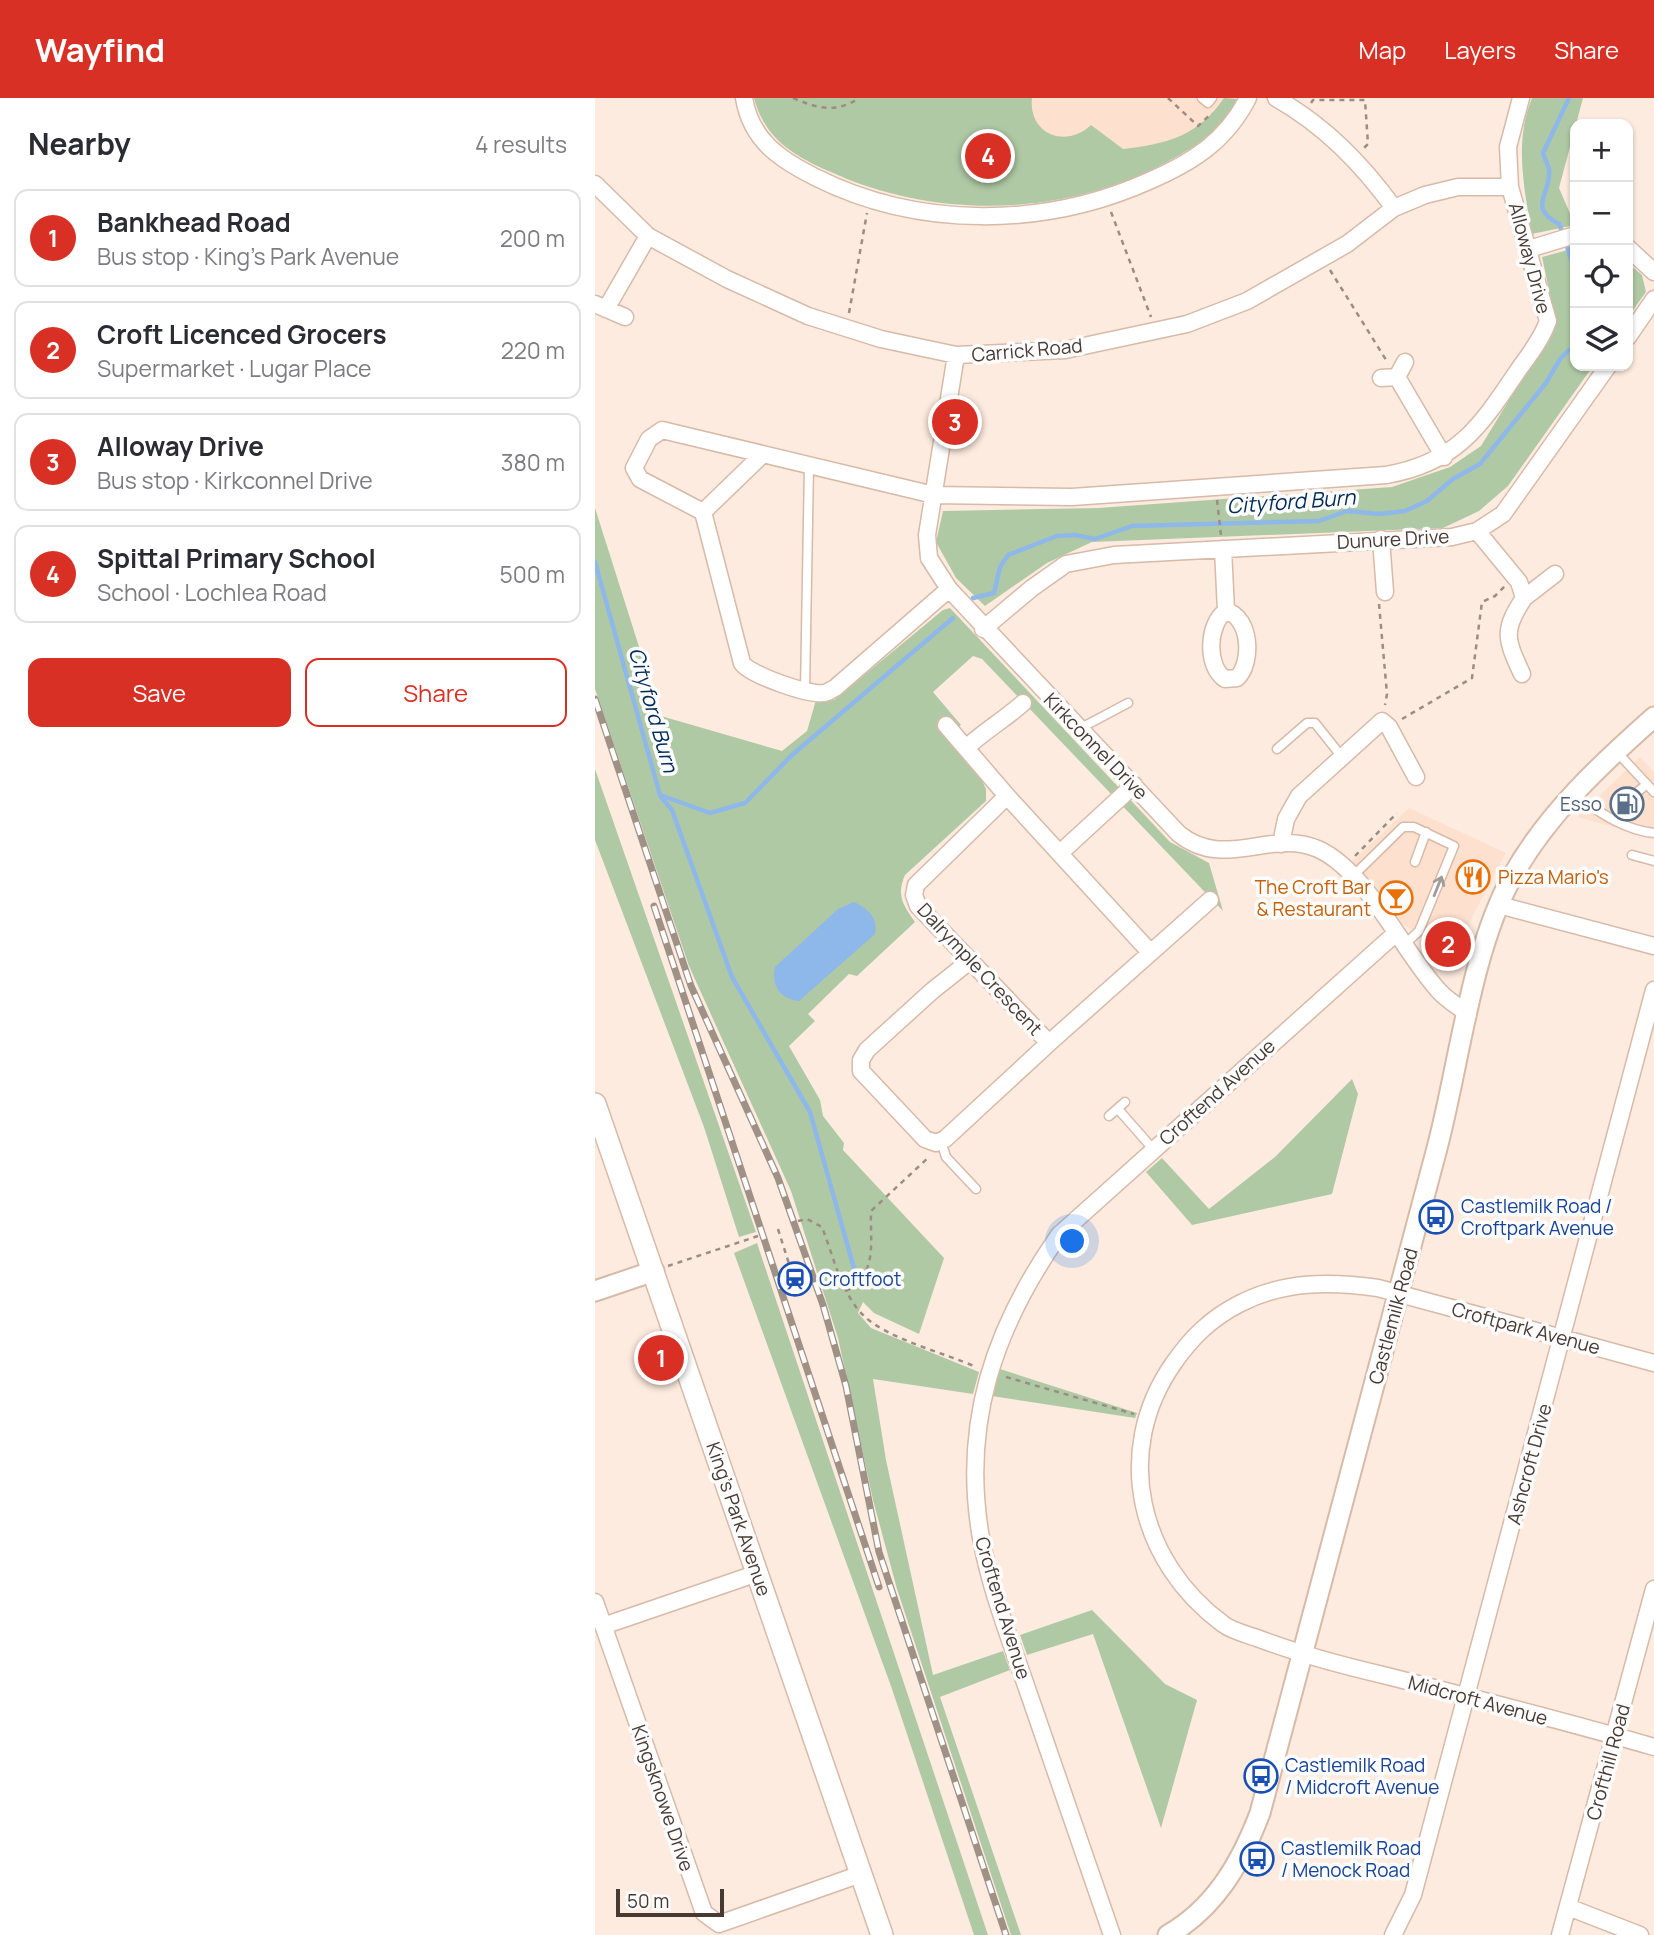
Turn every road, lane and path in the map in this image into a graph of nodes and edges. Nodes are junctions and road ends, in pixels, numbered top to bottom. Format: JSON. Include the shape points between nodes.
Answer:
{"nodes":[{"id":1,"x":744,"y":98,"type":"edge"},
{"id":2,"x":793,"y":98,"type":"edge"},
{"id":3,"x":859,"y":98,"type":"edge"},
{"id":4,"x":1168,"y":98,"type":"edge"},
{"id":5,"x":1202,"y":98,"type":"edge"},
{"id":6,"x":1248,"y":98,"type":"edge"},
{"id":7,"x":1276,"y":98,"type":"edge"},
{"id":8,"x":1521,"y":98,"type":"edge"},
{"id":9,"x":1313,"y":100,"type":"dead end"},
{"id":10,"x":1215,"y":101,"type":"edge"},
{"id":11,"x":1369,"y":144,"type":"dead end"},
{"id":12,"x":595,"y":184,"type":"edge"},
{"id":13,"x":1510,"y":187,"type":"junction"},
{"id":14,"x":1106,"y":199,"type":"junction"},
{"id":15,"x":869,"y":200,"type":"junction"},
{"id":16,"x":1394,"y":208,"type":"junction"},
{"id":17,"x":648,"y":236,"type":"junction"},
{"id":18,"x":1570,"y":237,"type":"edge"},
{"id":19,"x":1529,"y":249,"type":"junction"},
{"id":20,"x":1633,"y":253,"type":"edge"},
{"id":21,"x":1323,"y":259,"type":"junction"},
{"id":22,"x":1654,"y":272,"type":"edge"},
{"id":23,"x":1654,"y":299,"type":"edge"},
{"id":24,"x":601,"y":306,"type":"edge"},
{"id":25,"x":1147,"y":307,"type":"dead end"},
{"id":26,"x":625,"y":317,"type":"dead end"},
{"id":27,"x":847,"y":329,"type":"junction"},
{"id":28,"x":1633,"y":330,"type":"edge"},
{"id":29,"x":1380,"y":349,"type":"dead end"},
{"id":30,"x":956,"y":355,"type":"junction"},
{"id":31,"x":1405,"y":362,"type":"dead end"},
{"id":32,"x":1604,"y":371,"type":"edge"},
{"id":33,"x":762,"y":455,"type":"junction"},
{"id":34,"x":1444,"y":457,"type":"junction"},
{"id":35,"x":809,"y":465,"type":"junction"},
{"id":36,"x":1216,"y":488,"type":"junction"},
{"id":37,"x":935,"y":495,"type":"junction"},
{"id":38,"x":703,"y":513,"type":"junction"},
{"id":39,"x":1477,"y":531,"type":"junction"},
{"id":40,"x":1381,"y":538,"type":"junction"},
{"id":41,"x":1223,"y":549,"type":"junction"},
{"id":42,"x":1555,"y":574,"type":"dead end"},
{"id":43,"x":1514,"y":576,"type":"junction"},
{"id":44,"x":949,"y":589,"type":"junction"},
{"id":45,"x":1385,"y":592,"type":"joint"},
{"id":46,"x":1524,"y":598,"type":"junction"},
{"id":47,"x":1226,"y":611,"type":"dead end"},
{"id":48,"x":983,"y":629,"type":"junction"},
{"id":49,"x":1522,"y":674,"type":"dead end"},
{"id":50,"x":805,"y":691,"type":"junction"},
{"id":51,"x":1023,"y":703,"type":"dead end"},
{"id":52,"x":1128,"y":703,"type":"dead end"},
{"id":53,"x":1654,"y":717,"type":"edge"},
{"id":54,"x":1386,"y":724,"type":"junction"},
{"id":55,"x":946,"y":725,"type":"dead end"},
{"id":56,"x":1080,"y":729,"type":"junction"},
{"id":57,"x":966,"y":748,"type":"junction"},
{"id":58,"x":1277,"y":749,"type":"dead end"},
{"id":59,"x":1616,"y":751,"type":"junction"},
{"id":60,"x":1342,"y":757,"type":"junction"},
{"id":61,"x":1416,"y":776,"type":"dead end"},
{"id":62,"x":1647,"y":784,"type":"junction"},
{"id":63,"x":1134,"y":785,"type":"junction"},
{"id":64,"x":1654,"y":792,"type":"edge"},
{"id":65,"x":1573,"y":794,"type":"junction"},
{"id":66,"x":1007,"y":796,"type":"junction"},
{"id":67,"x":1635,"y":796,"type":"dead end"},
{"id":68,"x":1397,"y":813,"type":"dead end"},
{"id":69,"x":1426,"y":832,"type":"junction"},
{"id":70,"x":1654,"y":833,"type":"edge"},
{"id":71,"x":1281,"y":844,"type":"junction"},
{"id":72,"x":1061,"y":853,"type":"junction"},
{"id":73,"x":1632,"y":855,"type":"dead end"},
{"id":74,"x":1654,"y":861,"type":"edge"},
{"id":75,"x":1415,"y":862,"type":"dead end"},
{"id":76,"x":1348,"y":872,"type":"junction"},
{"id":77,"x":1210,"y":900,"type":"dead end"},
{"id":78,"x":1499,"y":905,"type":"junction"},
{"id":79,"x":1401,"y":939,"type":"junction"},
{"id":80,"x":1654,"y":946,"type":"edge"},
{"id":81,"x":1149,"y":951,"type":"junction"},
{"id":82,"x":971,"y":960,"type":"junction"},
{"id":83,"x":1654,"y":990,"type":"edge"},
{"id":84,"x":1468,"y":1014,"type":"junction"},
{"id":85,"x":1049,"y":1043,"type":"junction"},
{"id":86,"x":1125,"y":1102,"type":"dead end"},
{"id":87,"x":595,"y":1104,"type":"edge"},
{"id":88,"x":1118,"y":1109,"type":"junction"},
{"id":89,"x":1109,"y":1116,"type":"dead end"},
{"id":90,"x":938,"y":1142,"type":"junction"},
{"id":91,"x":1153,"y":1149,"type":"junction"},
{"id":92,"x":976,"y":1189,"type":"dead end"},
{"id":93,"x":799,"y":1221,"type":"dead end"},
{"id":94,"x":778,"y":1229,"type":"dead end"},
{"id":95,"x":758,"y":1236,"type":"dead end"},
{"id":96,"x":791,"y":1270,"type":"dead end"},
{"id":97,"x":653,"y":1271,"type":"junction"},
{"id":98,"x":846,"y":1291,"type":"junction"},
{"id":99,"x":595,"y":1292,"type":"edge"},
{"id":100,"x":1399,"y":1293,"type":"junction"},
{"id":101,"x":1562,"y":1338,"type":"junction"},
{"id":102,"x":1654,"y":1363,"type":"edge"},
{"id":103,"x":989,"y":1372,"type":"junction"},
{"id":104,"x":1146,"y":1417,"type":"junction"},
{"id":105,"x":758,"y":1573,"type":"junction"},
{"id":106,"x":1654,"y":1589,"type":"edge"},
{"id":107,"x":595,"y":1602,"type":"edge"},
{"id":108,"x":603,"y":1626,"type":"junction"},
{"id":109,"x":1302,"y":1655,"type":"junction"},
{"id":110,"x":1466,"y":1696,"type":"junction"},
{"id":111,"x":1615,"y":1736,"type":"junction"},
{"id":112,"x":1654,"y":1747,"type":"edge"},
{"id":113,"x":861,"y":1874,"type":"junction"},
{"id":114,"x":1568,"y":1907,"type":"junction"},
{"id":115,"x":882,"y":1935,"type":"edge"},
{"id":116,"x":1112,"y":1935,"type":"edge"},
{"id":117,"x":1168,"y":1935,"type":"edge"},
{"id":118,"x":1393,"y":1935,"type":"edge"},
{"id":119,"x":1560,"y":1935,"type":"edge"},
{"id":120,"x":1640,"y":1935,"type":"edge"}],
"edges":[{"from":1,"to":15,"type":"street","via":[[752,125],[772,151],[832,186]]},
{"from":2,"to":3,"type":"path","via":[[828,109]]},
{"from":4,"to":10,"type":"path","via":[[1198,126]]},
{"from":5,"to":10,"type":"lane","via":[[1208,103]]},
{"from":6,"to":14,"type":"street","via":[[1216,143],[1184,165]]},
{"from":7,"to":16,"type":"street","via":[[1324,130],[1363,166]]},
{"from":8,"to":13,"type":"street","name":"Alloway Drive","via":[[1508,147]]},
{"from":9,"to":11,"type":"path","via":[[1365,100]]},
{"from":12,"to":17,"type":"street","name":"Carrick Road"},
{"from":13,"to":16,"type":"street","name":"Carrick Road","via":[[1458,187]]},
{"from":13,"to":19,"type":"street","name":"Alloway Drive"},
{"from":14,"to":15,"type":"street","via":[[1009,216],[938,213]]},
{"from":14,"to":25,"type":"path"},
{"from":15,"to":27,"type":"path"},
{"from":16,"to":21,"type":"street","name":"Carrick Road"},
{"from":17,"to":24,"type":"street"},
{"from":17,"to":27,"type":"street","name":"Carrick Road","via":[[773,300]]},
{"from":18,"to":19,"type":"street"},
{"from":19,"to":34,"type":"street","name":"Alloway Drive","via":[[1547,311],[1545,329],[1490,412]]},
{"from":20,"to":22,"type":"street"},
{"from":21,"to":29,"type":"path"},
{"from":21,"to":30,"type":"street","name":"Carrick Road","via":[[1247,301],[1177,327],[1065,350]]},
{"from":23,"to":28,"type":"street"},
{"from":24,"to":26,"type":"street"},
{"from":27,"to":30,"type":"street","name":"Carrick Road"},
{"from":30,"to":37,"type":"street","name":"Kirkconnel Drive"},
{"from":31,"to":34,"type":"street","via":[[1389,377]]},
{"from":32,"to":39,"type":"street","name":"Dunure Drive","via":[[1503,514]]},
{"from":33,"to":35,"type":"street","name":"Alloway Drive"},
{"from":33,"to":38,"type":"street"},
{"from":33,"to":38,"type":"street","name":"Alloway Drive","via":[[662,430],[655,433],[634,468],[640,479]]},
{"from":34,"to":36,"type":"street","name":"Alloway Drive","via":[[1386,475]]},
{"from":35,"to":37,"type":"street","name":"Alloway Drive"},
{"from":35,"to":50,"type":"lane"},
{"from":36,"to":37,"type":"street","name":"Alloway Drive","via":[[1061,497]]},
{"from":36,"to":41,"type":"path"},
{"from":37,"to":44,"type":"street","name":"Kirkconnel Drive","via":[[927,535],[929,558]]},
{"from":38,"to":50,"type":"street","via":[[746,670]]},
{"from":39,"to":40,"type":"street","name":"Dunure Drive","via":[[1452,537]]},
{"from":39,"to":43,"type":"street"},
{"from":40,"to":41,"type":"street","name":"Dunure Drive"},
{"from":40,"to":45,"type":"street"},
{"from":41,"to":47,"type":"street"},
{"from":41,"to":48,"type":"street","name":"Dunure Drive","via":[[1114,555],[1066,564]]},
{"from":42,"to":46,"type":"street"},
{"from":43,"to":46,"type":"street"},
{"from":43,"to":54,"type":"path","via":[[1495,596],[1482,602],[1472,678]]},
{"from":44,"to":48,"type":"street","name":"Kirkconnel Drive"},
{"from":44,"to":50,"type":"street","via":[[835,688],[824,693]]},
{"from":45,"to":54,"type":"path","via":[[1379,604]]},
{"from":46,"to":49,"type":"street","via":[[1507,629]]},
{"from":48,"to":56,"type":"street","name":"Kirkconnel Drive"},
{"from":51,"to":57,"type":"street"},
{"from":52,"to":56,"type":"lane"},
{"from":53,"to":59,"type":"street","name":"Castlemilk Road"},
{"from":54,"to":60,"type":"street"},
{"from":54,"to":61,"type":"street"},
{"from":55,"to":57,"type":"street"},
{"from":56,"to":63,"type":"street","name":"Kirkconnel Drive"},
{"from":57,"to":66,"type":"street"},
{"from":58,"to":60,"type":"lane","via":[[1307,723],[1315,723]]},
{"from":59,"to":62,"type":"lane"},
{"from":59,"to":65,"type":"street","name":"Castlemilk Road"},
{"from":60,"to":71,"type":"street","via":[[1299,796],[1286,819]]},
{"from":62,"to":64,"type":"lane"},
{"from":62,"to":67,"type":"lane"},
{"from":63,"to":71,"type":"street","name":"Kirkconnel Drive","via":[[1179,834],[1201,848],[1227,851]]},
{"from":63,"to":72,"type":"street"},
{"from":65,"to":70,"type":"lane","via":[[1638,831]]},
{"from":65,"to":78,"type":"street","name":"Castlemilk Road","via":[[1537,838]]},
{"from":66,"to":72,"type":"street"},
{"from":66,"to":82,"type":"street","name":"Dalrymple Crescent","via":[[916,885],[918,906]]},
{"from":68,"to":76,"type":"path"},
{"from":69,"to":75,"type":"lane"},
{"from":69,"to":76,"type":"lane","via":[[1403,827]]},
{"from":79,"to":69,"type":"lane","one_way":true,"via":[[1419,931],[1454,846]]},
{"from":71,"to":76,"type":"street","name":"Kirkconnel Drive","via":[[1317,849]]},
{"from":72,"to":81,"type":"street"},
{"from":73,"to":74,"type":"lane"},
{"from":76,"to":79,"type":"street","name":"Kirkconnel Drive"},
{"from":77,"to":81,"type":"street","name":"Dalrymple Crescent"},
{"from":78,"to":80,"type":"street"},
{"from":78,"to":84,"type":"street","name":"Castlemilk Road"},
{"from":79,"to":84,"type":"street","name":"Kirkconnel Drive","via":[[1439,991]]},
{"from":79,"to":91,"type":"street","name":"Croftend Avenue"},
{"from":81,"to":85,"type":"street","name":"Dalrymple Crescent"},
{"from":82,"to":85,"type":"street","name":"Dalrymple Crescent"},
{"from":82,"to":90,"type":"street","via":[[922,999],[862,1060],[861,1071],[925,1139]]},
{"from":83,"to":101,"type":"street","name":"Ashcroft Drive"},
{"from":84,"to":100,"type":"street","name":"Castlemilk Road"},
{"from":85,"to":90,"type":"street"},
{"from":86,"to":88,"type":"lane"},
{"from":87,"to":97,"type":"main road","name":"King's Park Avenue"},
{"from":88,"to":89,"type":"lane"},
{"from":88,"to":91,"type":"lane"},
{"from":90,"to":92,"type":"lane"},
{"from":90,"to":98,"type":"path","via":[[932,1154],[871,1211],[867,1274]]},
{"from":91,"to":103,"type":"street","name":"Croftend Avenue","via":[[1059,1235],[1008,1318]]},
{"from":93,"to":98,"type":"path","via":[[807,1219],[822,1227]]},
{"from":94,"to":96,"type":"path"},
{"from":95,"to":97,"type":"path"},
{"from":97,"to":99,"type":"street"},
{"from":97,"to":105,"type":"main road","name":"King's Park Avenue"},
{"from":98,"to":103,"type":"path","via":[[863,1315],[886,1330]]},
{"from":100,"to":101,"type":"street","name":"Croftpark Avenue"},
{"from":100,"to":104,"type":"street","name":"Croftpark Avenue","via":[[1338,1282],[1304,1284],[1240,1303],[1193,1336],[1168,1371]]},
{"from":100,"to":109,"type":"street","name":"Castlemilk Road"},
{"from":101,"to":102,"type":"street","name":"Croftpark Avenue"},
{"from":101,"to":110,"type":"street","name":"Ashcroft Drive"},
{"from":103,"to":104,"type":"path"},
{"from":103,"to":116,"type":"street","name":"Croftend Avenue","via":[[976,1441],[974,1483],[981,1539],[999,1607]]},
{"from":104,"to":109,"type":"street","name":"Midcroft Avenue","via":[[1140,1452],[1146,1520],[1174,1575],[1202,1608],[1226,1627]]},
{"from":105,"to":108,"type":"street"},
{"from":105,"to":113,"type":"main road","name":"King's Park Avenue"},
{"from":106,"to":111,"type":"street","name":"Crofthill Road"},
{"from":107,"to":108,"type":"street","name":"Kingsknowe Drive"},
{"from":108,"to":113,"type":"street","name":"Kingsknowe Drive","via":[[704,1913],[719,1924]]},
{"from":109,"to":110,"type":"street","name":"Midcroft Avenue"},
{"from":109,"to":117,"type":"street","name":"Castlemilk Road","via":[[1249,1842],[1224,1886],[1201,1911]]},
{"from":110,"to":111,"type":"street","name":"Midcroft Avenue"},
{"from":110,"to":118,"type":"street","name":"Ashcroft Drive","via":[[1413,1895]]},
{"from":111,"to":112,"type":"street","name":"Midcroft Avenue"},
{"from":111,"to":114,"type":"street","name":"Crofthill Road"},
{"from":113,"to":115,"type":"main road","name":"King's Park Avenue"},
{"from":114,"to":119,"type":"street","name":"Crofthill Road"},
{"from":114,"to":120,"type":"street"}]}
